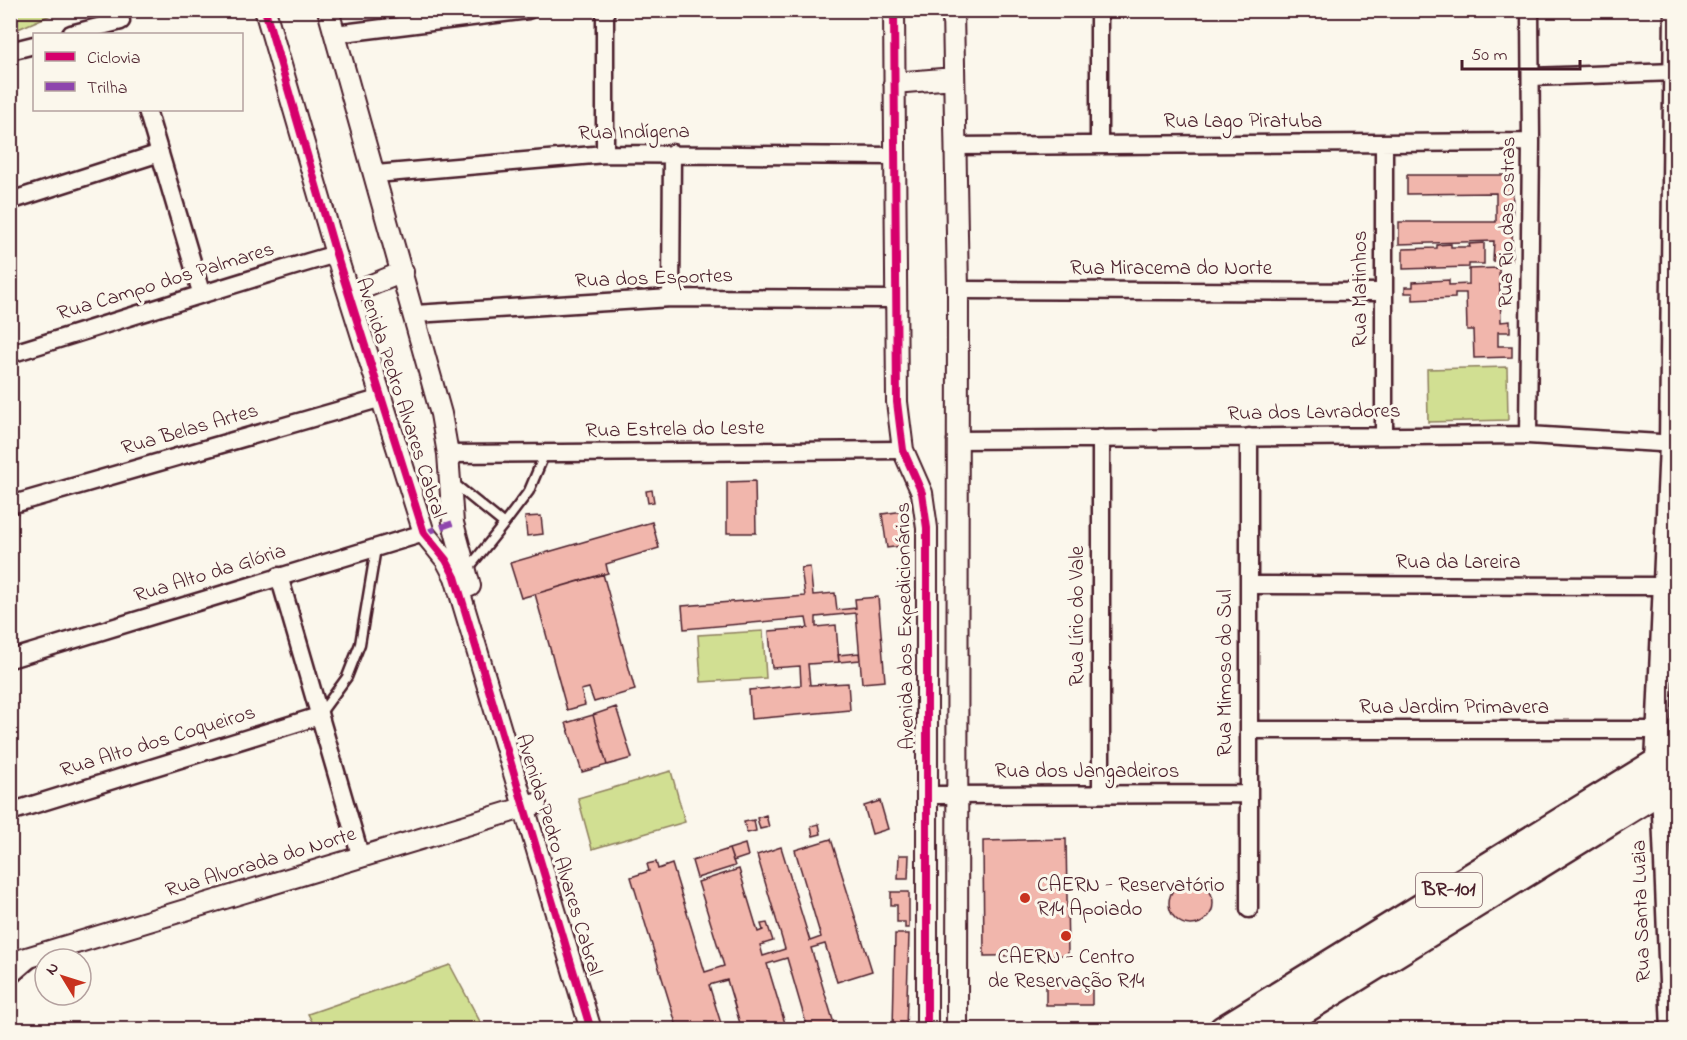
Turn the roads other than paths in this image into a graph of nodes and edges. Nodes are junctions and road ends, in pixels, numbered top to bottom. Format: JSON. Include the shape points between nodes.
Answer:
{"nodes":[{"id":1,"x":265,"y":10,"type":"edge"},
{"id":2,"x":328,"y":10,"type":"edge"},
{"id":3,"x":528,"y":10,"type":"edge"},
{"id":4,"x":605,"y":10,"type":"edge"},
{"id":5,"x":894,"y":10,"type":"edge"},
{"id":6,"x":953,"y":10,"type":"edge"},
{"id":7,"x":1099,"y":10,"type":"edge"},
{"id":8,"x":1530,"y":10,"type":"edge"},
{"id":9,"x":1676,"y":10,"type":"edge"},
{"id":10,"x":121,"y":22,"type":"edge"},
{"id":11,"x":75,"y":33,"type":"edge"},
{"id":12,"x":335,"y":34,"type":"junction"},
{"id":13,"x":33,"y":45,"type":"edge"},
{"id":14,"x":10,"y":51,"type":"edge"},
{"id":15,"x":1676,"y":72,"type":"edge"},
{"id":16,"x":1531,"y":77,"type":"junction"},
{"id":17,"x":954,"y":78,"type":"junction"},
{"id":18,"x":894,"y":83,"type":"junction"},
{"id":19,"x":147,"y":111,"type":"edge"},
{"id":20,"x":1531,"y":142,"type":"junction"},
{"id":21,"x":1099,"y":144,"type":"junction"},
{"id":22,"x":1384,"y":145,"type":"junction"},
{"id":23,"x":955,"y":146,"type":"junction"},
{"id":24,"x":160,"y":153,"type":"junction"},
{"id":25,"x":672,"y":153,"type":"junction"},
{"id":26,"x":605,"y":154,"type":"junction"},
{"id":27,"x":895,"y":156,"type":"junction"},
{"id":28,"x":376,"y":174,"type":"junction"},
{"id":29,"x":10,"y":201,"type":"edge"},
{"id":30,"x":336,"y":254,"type":"junction"},
{"id":31,"x":1676,"y":262,"type":"edge"},
{"id":32,"x":404,"y":272,"type":"junction"},
{"id":33,"x":958,"y":290,"type":"junction"},
{"id":34,"x":201,"y":292,"type":"junction"},
{"id":35,"x":1383,"y":292,"type":"junction"},
{"id":36,"x":349,"y":294,"type":"junction"},
{"id":37,"x":671,"y":298,"type":"junction"},
{"id":38,"x":895,"y":299,"type":"junction"},
{"id":39,"x":415,"y":314,"type":"junction"},
{"id":40,"x":10,"y":354,"type":"edge"},
{"id":41,"x":382,"y":398,"type":"junction"},
{"id":42,"x":1384,"y":434,"type":"junction"},
{"id":43,"x":1528,"y":435,"type":"junction"},
{"id":44,"x":1249,"y":437,"type":"junction"},
{"id":45,"x":1101,"y":438,"type":"junction"},
{"id":46,"x":956,"y":440,"type":"junction"},
{"id":47,"x":1674,"y":444,"type":"edge"},
{"id":48,"x":903,"y":450,"type":"junction"},
{"id":49,"x":545,"y":453,"type":"junction"},
{"id":50,"x":448,"y":454,"type":"junction"},
{"id":51,"x":448,"y":479,"type":"junction"},
{"id":52,"x":10,"y":505,"type":"edge"},
{"id":53,"x":504,"y":524,"type":"junction"},
{"id":54,"x":424,"y":533,"type":"junction"},
{"id":55,"x":376,"y":547,"type":"junction"},
{"id":56,"x":460,"y":574,"type":"junction"},
{"id":57,"x":279,"y":576,"type":"junction"},
{"id":58,"x":1249,"y":585,"type":"junction"},
{"id":59,"x":1666,"y":586,"type":"junction"},
{"id":60,"x":1671,"y":612,"type":"edge"},
{"id":61,"x":10,"y":659,"type":"edge"},
{"id":62,"x":1669,"y":676,"type":"edge"},
{"id":63,"x":319,"y":716,"type":"junction"},
{"id":64,"x":1250,"y":730,"type":"junction"},
{"id":65,"x":1658,"y":730,"type":"junction"},
{"id":66,"x":1668,"y":783,"type":"edge"},
{"id":67,"x":1101,"y":794,"type":"junction"},
{"id":68,"x":1248,"y":794,"type":"junction"},
{"id":69,"x":927,"y":795,"type":"junction"},
{"id":70,"x":956,"y":795,"type":"junction"},
{"id":71,"x":531,"y":805,"type":"junction"},
{"id":72,"x":10,"y":812,"type":"edge"},
{"id":73,"x":362,"y":858,"type":"junction"},
{"id":74,"x":1249,"y":909,"type":"dead end"},
{"id":75,"x":32,"y":957,"type":"junction"},
{"id":76,"x":10,"y":963,"type":"edge"},
{"id":77,"x":10,"y":976,"type":"edge"},
{"id":78,"x":927,"y":1004,"type":"junction"},
{"id":79,"x":957,"y":1004,"type":"junction"},
{"id":80,"x":591,"y":1029,"type":"edge"},
{"id":81,"x":603,"y":1029,"type":"edge"},
{"id":82,"x":927,"y":1029,"type":"edge"},
{"id":83,"x":957,"y":1029,"type":"edge"},
{"id":84,"x":1222,"y":1029,"type":"edge"},
{"id":85,"x":1271,"y":1029,"type":"edge"},
{"id":86,"x":1670,"y":1029,"type":"edge"}],
"edges":[{"from":1,"to":30,"type":"street","name":"Avenida Pedro Alvares Cabral"},
{"from":2,"to":12,"type":"street","name":"Avenida Pedro Alvares Cabral"},
{"from":3,"to":12,"type":"street"},
{"from":4,"to":26,"type":"street"},
{"from":5,"to":18,"type":"street","name":"Avenida dos Expedicionários"},
{"from":6,"to":17,"type":"street"},
{"from":7,"to":21,"type":"street"},
{"from":8,"to":16,"type":"street","name":"Rua Rio das Ostras"},
{"from":9,"to":15,"type":"main road"},
{"from":10,"to":11,"type":"street"},
{"from":12,"to":28,"type":"street","name":"Avenida Pedro Alvares Cabral"},
{"from":13,"to":14,"type":"street"},
{"from":15,"to":16,"type":"street"},
{"from":15,"to":31,"type":"main road"},
{"from":16,"to":20,"type":"street","name":"Rua Rio das Ostras"},
{"from":17,"to":18,"type":"street"},
{"from":17,"to":23,"type":"street"},
{"from":18,"to":27,"type":"street","name":"Avenida dos Expedicionários"},
{"from":19,"to":24,"type":"street"},
{"from":20,"to":22,"type":"street","name":"Rua Lago Piratuba"},
{"from":20,"to":43,"type":"street","name":"Rua Rio das Ostras"},
{"from":21,"to":22,"type":"street","name":"Rua Lago Piratuba"},
{"from":21,"to":23,"type":"street","name":"Rua Lago Piratuba"},
{"from":22,"to":35,"type":"street","name":"Rua Matinhos"},
{"from":23,"to":33,"type":"street"},
{"from":24,"to":29,"type":"street"},
{"from":24,"to":34,"type":"street"},
{"from":25,"to":26,"type":"street","name":"Rua Indígena"},
{"from":25,"to":27,"type":"street","name":"Rua Indígena"},
{"from":25,"to":37,"type":"street"},
{"from":26,"to":28,"type":"street","name":"Rua Indígena"},
{"from":27,"to":38,"type":"street","name":"Avenida dos Expedicionários"},
{"from":28,"to":32,"type":"street","name":"Avenida Pedro Alvares Cabral"},
{"from":30,"to":34,"type":"street","name":"Rua Campo dos Palmares"},
{"from":30,"to":36,"type":"street","name":"Avenida Pedro Alvares Cabral"},
{"from":31,"to":47,"type":"main road"},
{"from":32,"to":36,"type":"street"},
{"from":32,"to":39,"type":"street","name":"Avenida Pedro Alvares Cabral"},
{"from":33,"to":35,"type":"street","name":"Rua Miracema do Norte"},
{"from":33,"to":46,"type":"street"},
{"from":34,"to":40,"type":"street","name":"Rua Campo dos Palmares"},
{"from":35,"to":42,"type":"street","name":"Rua Matinhos"},
{"from":36,"to":41,"type":"street","name":"Avenida Pedro Alvares Cabral"},
{"from":37,"to":38,"type":"street","name":"Rua dos Esportes"},
{"from":37,"to":39,"type":"street","name":"Rua dos Esportes"},
{"from":38,"to":48,"type":"street","name":"Avenida dos Expedicionários","via":[[897,402]]},
{"from":39,"to":50,"type":"street","name":"Avenida Pedro Alvares Cabral"},
{"from":41,"to":52,"type":"street","name":"Rua Belas Artes"},
{"from":41,"to":54,"type":"street","name":"Avenida Pedro Alvares Cabral"},
{"from":42,"to":43,"type":"street","name":"Rua dos Lavradores"},
{"from":42,"to":44,"type":"street","name":"Rua dos Lavradores"},
{"from":43,"to":47,"type":"street","name":"Rua dos Lavradores"},
{"from":44,"to":45,"type":"street","name":"Rua dos Lavradores"},
{"from":44,"to":58,"type":"street","name":"Rua Mimoso do Sul"},
{"from":45,"to":46,"type":"street","name":"Rua dos Lavradores"},
{"from":45,"to":67,"type":"street","name":"Rua Lírio do Vale"},
{"from":46,"to":70,"type":"street"},
{"from":47,"to":59,"type":"main road"},
{"from":48,"to":49,"type":"street","name":"Rua Estrela do Leste"},
{"from":48,"to":69,"type":"street","name":"Avenida dos Expedicionários","via":[[922,493],[926,519]]},
{"from":49,"to":50,"type":"street","name":"Rua Estrela do Leste"},
{"from":49,"to":53,"type":"lane","via":[[529,491]]},
{"from":50,"to":51,"type":"street","name":"Avenida Pedro Alvares Cabral"},
{"from":51,"to":53,"type":"lane"},
{"from":51,"to":56,"type":"street","name":"Avenida Pedro Alvares Cabral"},
{"from":53,"to":56,"type":"lane"},
{"from":54,"to":55,"type":"street","name":"Rua Alto da Glória"},
{"from":54,"to":56,"type":"street","name":"Avenida Pedro Alvares Cabral"},
{"from":55,"to":57,"type":"street","name":"Rua Alto da Glória"},
{"from":55,"to":63,"type":"lane","via":[[360,644],[347,677]]},
{"from":56,"to":71,"type":"street","name":"Avenida Pedro Alvares Cabral"},
{"from":57,"to":61,"type":"street","name":"Rua Alto da Glória"},
{"from":57,"to":63,"type":"street"},
{"from":58,"to":59,"type":"street","name":"Rua da Lareira"},
{"from":58,"to":64,"type":"street","name":"Rua Mimoso do Sul"},
{"from":59,"to":60,"type":"main road"},
{"from":60,"to":62,"type":"main road"},
{"from":62,"to":65,"type":"main road"},
{"from":63,"to":72,"type":"street","name":"Rua Alto dos Coqueiros"},
{"from":63,"to":73,"type":"street"},
{"from":64,"to":65,"type":"street","name":"Rua Jardim Primavera"},
{"from":64,"to":68,"type":"street","name":"Rua Mimoso do Sul"},
{"from":65,"to":66,"type":"main road"},
{"from":66,"to":84,"type":"highway","number":"BR-101"},
{"from":66,"to":85,"type":"highway","number":"BR-101"},
{"from":66,"to":86,"type":"street","name":"Rua Santa Luzia"},
{"from":67,"to":68,"type":"street","name":"Rua dos Jangadeiros"},
{"from":67,"to":70,"type":"street","name":"Rua dos Jangadeiros"},
{"from":68,"to":74,"type":"street","name":"Rua Mimoso do Sul"},
{"from":69,"to":70,"type":"street","name":"Rua dos Jangadeiros"},
{"from":69,"to":78,"type":"street","name":"Avenida dos Expedicionários"},
{"from":70,"to":79,"type":"street"},
{"from":71,"to":73,"type":"street","name":"Rua Alvorada do Norte"},
{"from":71,"to":80,"type":"street","name":"Avenida Pedro Alvares Cabral"},
{"from":71,"to":81,"type":"street","name":"Avenida Pedro Alvares Cabral"},
{"from":73,"to":75,"type":"street","name":"Rua Alvorada do Norte"},
{"from":75,"to":76,"type":"street","name":"Rua Alvorada do Norte"},
{"from":75,"to":77,"type":"street"},
{"from":78,"to":79,"type":"street"},
{"from":78,"to":82,"type":"street","name":"Avenida dos Expedicionários"},
{"from":79,"to":83,"type":"street"}]}
